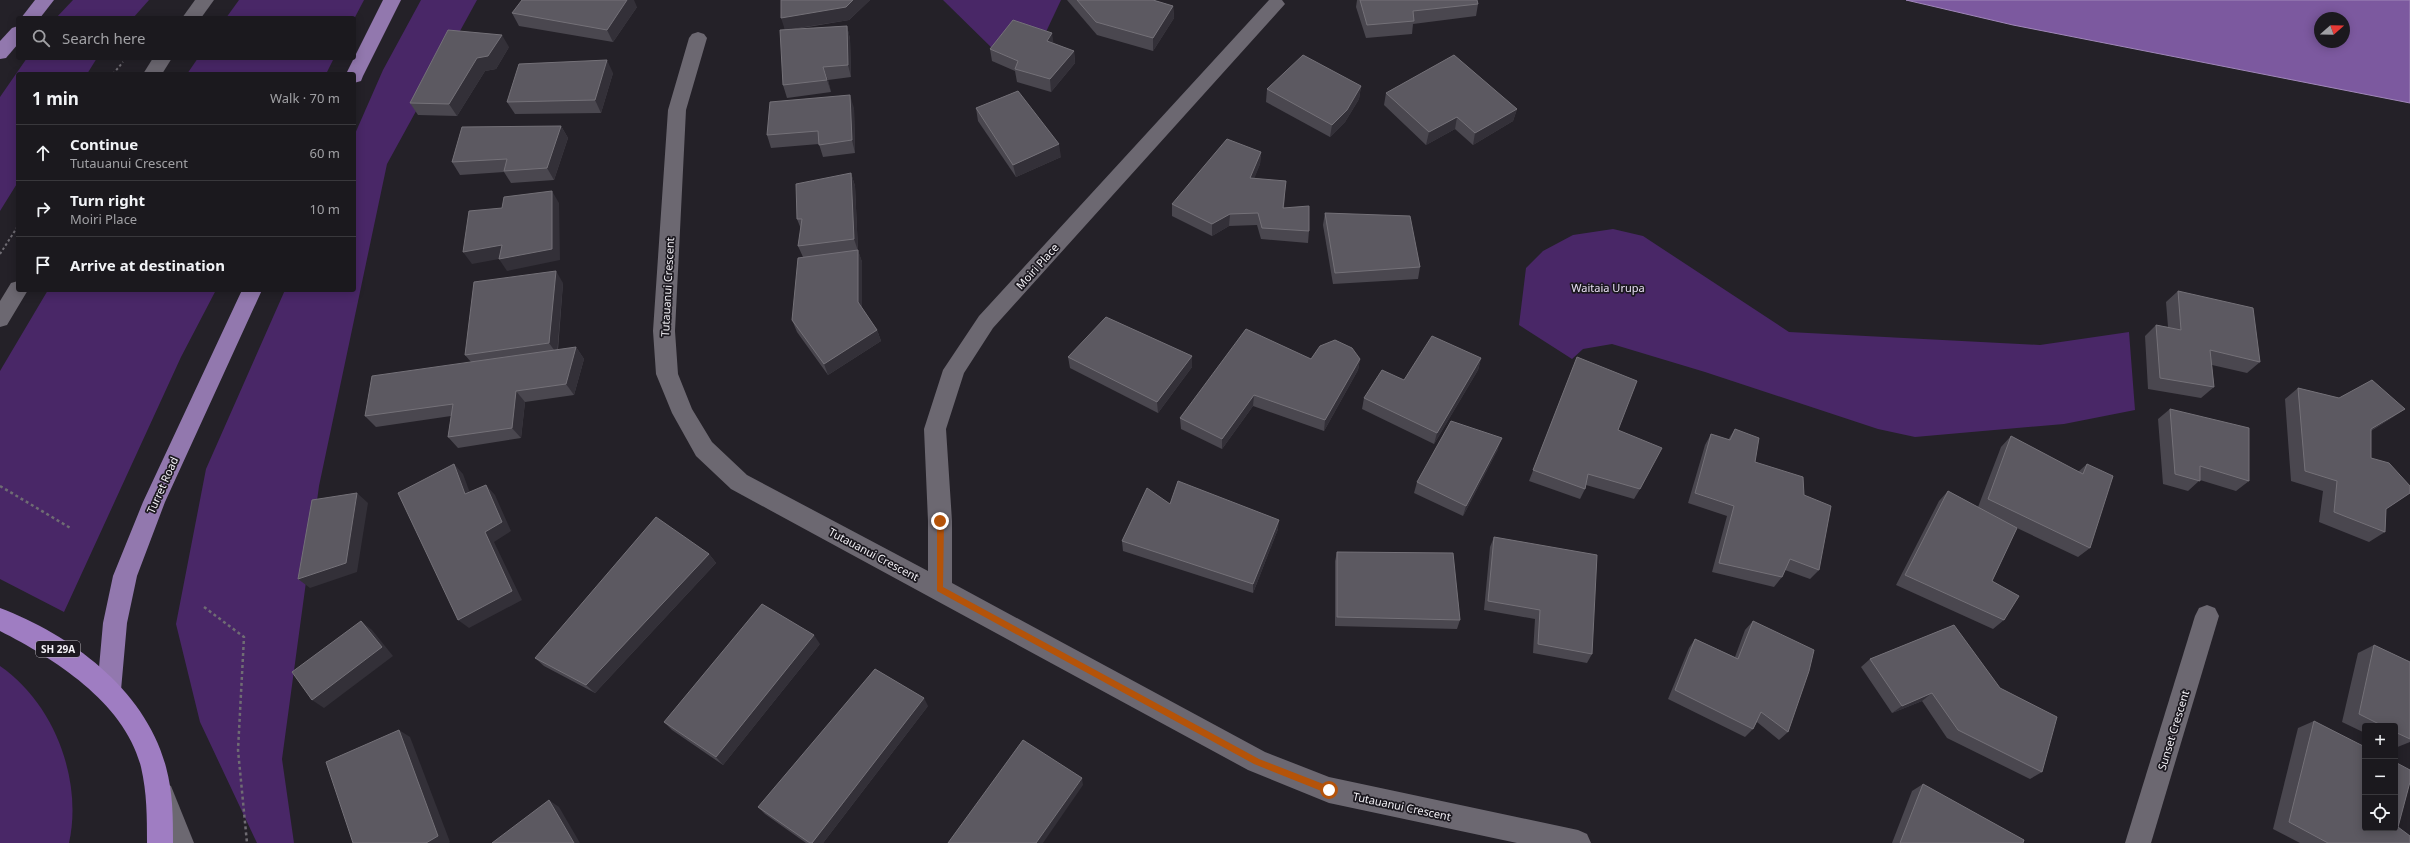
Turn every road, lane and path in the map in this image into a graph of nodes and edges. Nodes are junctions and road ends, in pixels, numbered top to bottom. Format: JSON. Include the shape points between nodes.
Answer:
{"nodes":[{"id":1,"x":45,"y":0,"type":"edge"},
{"id":2,"x":205,"y":0,"type":"edge"},
{"id":3,"x":392,"y":0,"type":"edge"},
{"id":4,"x":1276,"y":4,"type":"dead end"},
{"id":5,"x":32,"y":16,"type":"edge"},
{"id":6,"x":193,"y":16,"type":"edge"},
{"id":7,"x":16,"y":34,"type":"edge"},
{"id":8,"x":698,"y":38,"type":"dead end"},
{"id":9,"x":0,"y":53,"type":"edge"},
{"id":10,"x":124,"y":60,"type":"edge"},
{"id":11,"x":162,"y":60,"type":"edge"},
{"id":12,"x":115,"y":72,"type":"edge"},
{"id":13,"x":153,"y":72,"type":"edge"},
{"id":14,"x":356,"y":72,"type":"edge"},
{"id":15,"x":16,"y":229,"type":"edge"},
{"id":16,"x":0,"y":254,"type":"edge"},
{"id":17,"x":16,"y":292,"type":"edge"},
{"id":18,"x":251,"y":292,"type":"edge"},
{"id":19,"x":0,"y":319,"type":"edge"},
{"id":20,"x":1,"y":487,"type":"edge"},
{"id":21,"x":72,"y":529,"type":"dead end"},
{"id":22,"x":940,"y":589,"type":"junction"},
{"id":23,"x":204,"y":607,"type":"dead end"},
{"id":24,"x":2207,"y":616,"type":"dead end"},
{"id":25,"x":0,"y":619,"type":"edge"},
{"id":26,"x":109,"y":690,"type":"junction"},
{"id":27,"x":160,"y":788,"type":"junction"},
{"id":28,"x":160,"y":843,"type":"edge"},
{"id":29,"x":181,"y":843,"type":"edge"},
{"id":30,"x":247,"y":843,"type":"edge"},
{"id":31,"x":1578,"y":843,"type":"edge"},
{"id":32,"x":2138,"y":843,"type":"edge"}],
"edges":[{"from":1,"to":5,"type":"main road"},
{"from":2,"to":6,"type":"street"},
{"from":3,"to":14,"type":"main road"},
{"from":4,"to":22,"type":"street","name":"Moiri Place","via":[[986,322],[954,370],[935,429],[940,521]]},
{"from":7,"to":9,"type":"main road"},
{"from":8,"to":22,"type":"street","name":"Tutauanui Crescent","via":[[677,110],[664,331],[667,374],[683,413],[704,449],[739,482]]},
{"from":10,"to":12,"type":"path"},
{"from":11,"to":13,"type":"street"},
{"from":15,"to":16,"type":"path"},
{"from":17,"to":19,"type":"street"},
{"from":18,"to":26,"type":"main road","name":"Turret Road","via":[[154,502],[127,569],[115,623]]},
{"from":20,"to":21,"type":"path"},
{"from":22,"to":31,"type":"street","name":"Tutauanui Crescent","via":[[1257,761],[1293,776],[1329,790]]},
{"from":23,"to":30,"type":"path","via":[[244,637],[238,750]]},
{"from":24,"to":32,"type":"street","name":"Sunset Crescent"},
{"from":25,"to":26,"type":"highway","number":"SH 29A","via":[[67,655]]},
{"from":26,"to":27,"type":"highway","number":"SH 29A","via":[[130,717],[146,744]]},
{"from":27,"to":28,"type":"highway","number":"SH 29A"},
{"from":27,"to":29,"type":"street"}]}
